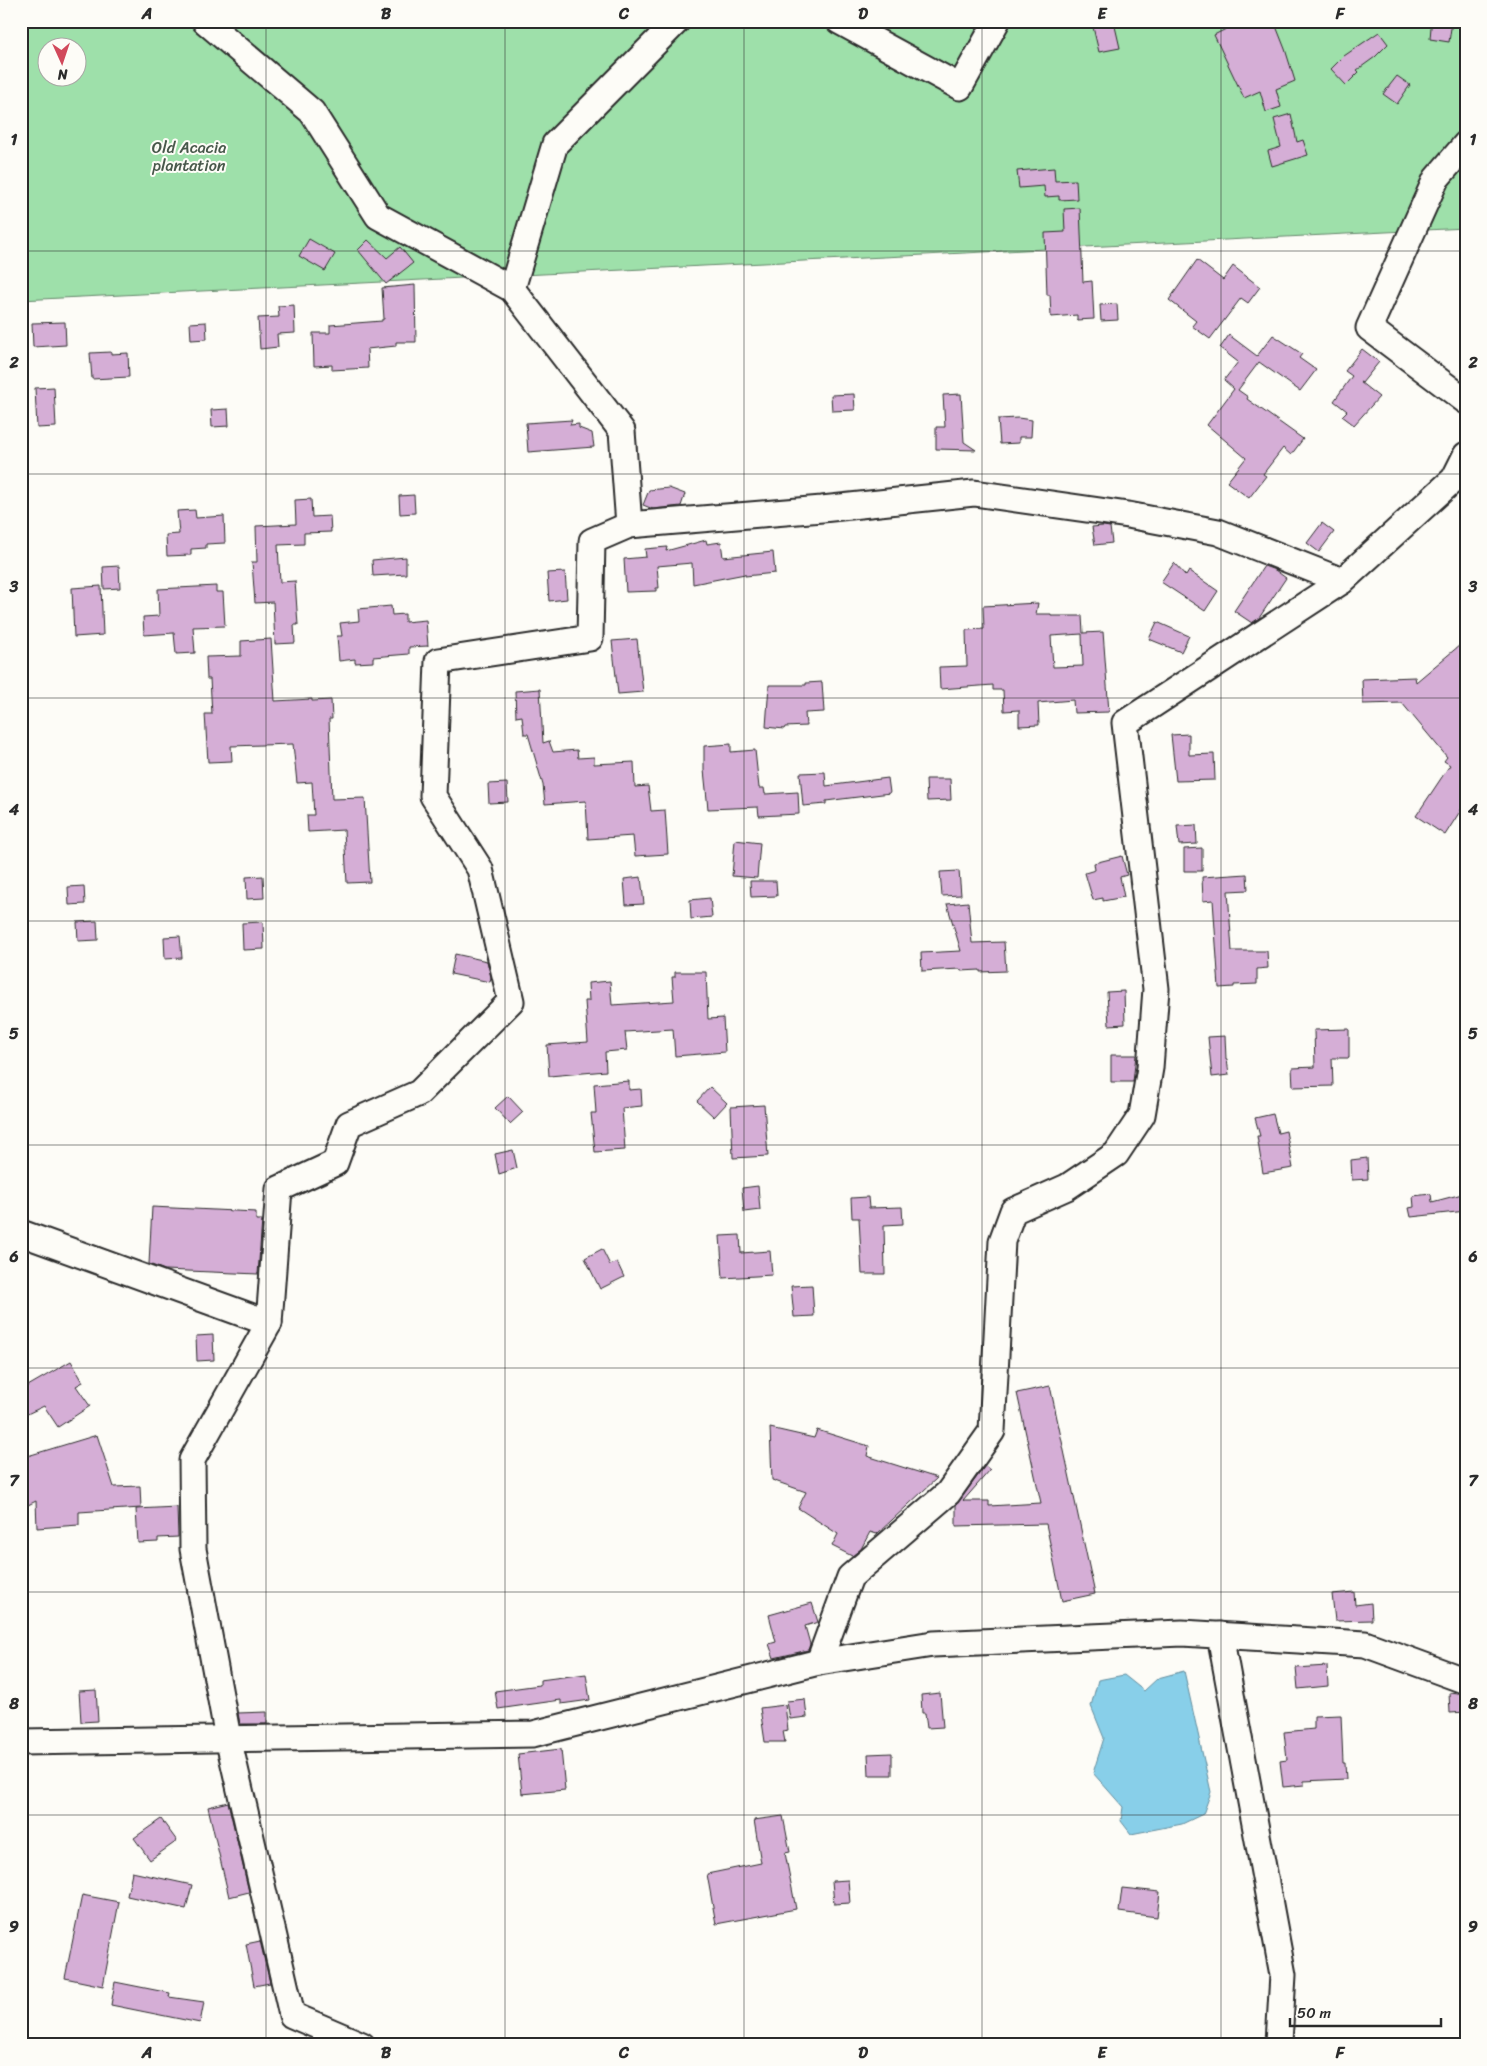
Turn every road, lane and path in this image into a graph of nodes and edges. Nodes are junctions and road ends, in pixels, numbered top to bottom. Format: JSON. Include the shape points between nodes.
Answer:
{"nodes":[{"id":1,"x":205,"y":21,"type":"edge"},
{"id":2,"x":676,"y":21,"type":"edge"},
{"id":3,"x":839,"y":21,"type":"edge"},
{"id":4,"x":997,"y":21,"type":"edge"},
{"id":5,"x":1466,"y":144,"type":"edge"},
{"id":6,"x":512,"y":289,"type":"junction"},
{"id":7,"x":1466,"y":401,"type":"edge"},
{"id":8,"x":1466,"y":455,"type":"edge"},
{"id":9,"x":629,"y":525,"type":"junction"},
{"id":10,"x":1342,"y":581,"type":"junction"},
{"id":11,"x":21,"y":1233,"type":"edge"},
{"id":12,"x":269,"y":1323,"type":"junction"},
{"id":13,"x":1220,"y":1635,"type":"junction"},
{"id":14,"x":819,"y":1662,"type":"junction"},
{"id":15,"x":1466,"y":1681,"type":"edge"},
{"id":16,"x":228,"y":1738,"type":"junction"},
{"id":17,"x":21,"y":1742,"type":"edge"},
{"id":18,"x":362,"y":2045,"type":"edge"},
{"id":19,"x":1277,"y":2045,"type":"edge"}],
"edges":[{"from":1,"to":6,"type":"street","via":[[312,112],[378,216]]},
{"from":2,"to":6,"type":"street","via":[[556,144]]},
{"from":3,"to":4,"type":"street","via":[[960,87]]},
{"from":5,"to":7,"type":"street","via":[[1436,179],[1369,328]]},
{"from":6,"to":9,"type":"street","via":[[622,431]]},
{"from":8,"to":10,"type":"street","via":[[1454,479]]},
{"from":9,"to":10,"type":"street","via":[[974,493],[1128,515],[1218,532]]},
{"from":9,"to":12,"type":"street","via":[[592,541],[590,638],[438,661],[433,796],[480,869],[511,1001],[419,1093],[349,1124],[335,1163],[279,1189]]},
{"from":10,"to":14,"type":"street","via":[[1125,723],[1156,989],[1150,1068],[1142,1114],[1116,1154],[1067,1187],[1013,1211],[1002,1241],[992,1432],[948,1493],[850,1577]]},
{"from":11,"to":12,"type":"street"},
{"from":12,"to":16,"type":"street","via":[[192,1460],[194,1549]]},
{"from":13,"to":14,"type":"street","via":[[1182,1633],[933,1644]]},
{"from":13,"to":15,"type":"street","via":[[1365,1644]]},
{"from":13,"to":19,"type":"street","via":[[1283,1975]]},
{"from":14,"to":16,"type":"street","via":[[533,1734]]},
{"from":16,"to":17,"type":"street"},
{"from":16,"to":18,"type":"street","via":[[292,2016]]}]}
